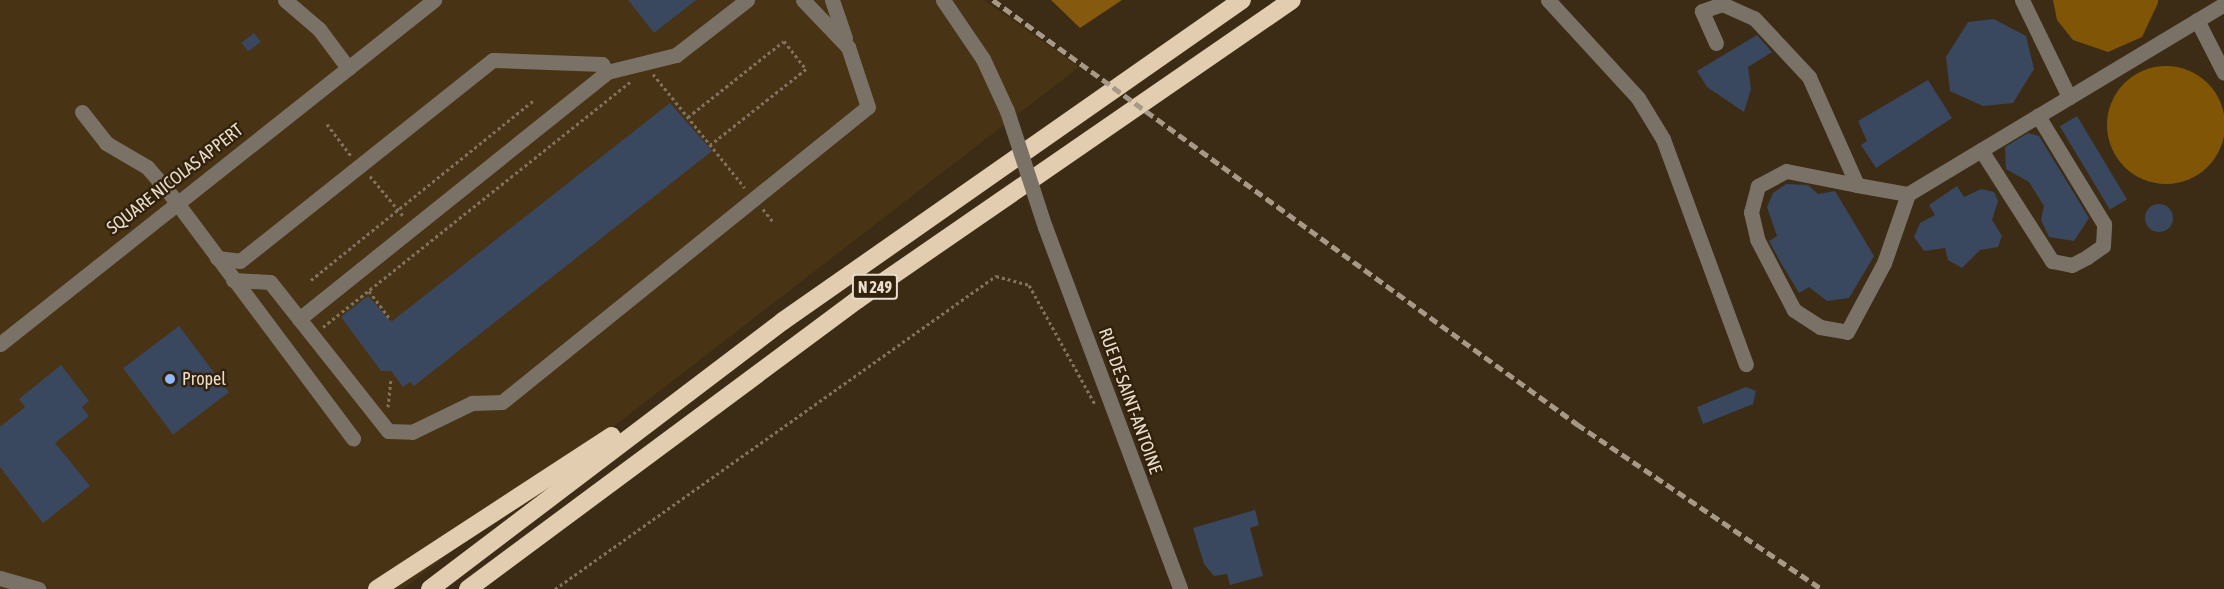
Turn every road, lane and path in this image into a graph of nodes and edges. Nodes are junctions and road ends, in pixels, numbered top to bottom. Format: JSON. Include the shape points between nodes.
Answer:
{"nodes":[{"id":1,"x":285,"y":0,"type":"edge"},
{"id":2,"x":434,"y":0,"type":"edge"},
{"id":3,"x":747,"y":0,"type":"edge"},
{"id":4,"x":803,"y":0,"type":"edge"},
{"id":5,"x":832,"y":0,"type":"edge"},
{"id":6,"x":943,"y":0,"type":"edge"},
{"id":7,"x":1242,"y":0,"type":"edge"},
{"id":8,"x":1292,"y":0,"type":"edge"},
{"id":9,"x":1548,"y":0,"type":"edge"},
{"id":10,"x":2022,"y":0,"type":"edge"},
{"id":11,"x":2224,"y":4,"type":"edge"},
{"id":12,"x":1698,"y":5,"type":"edge"},
{"id":13,"x":2197,"y":20,"type":"junction"},
{"id":14,"x":1716,"y":43,"type":"dead end"},
{"id":15,"x":848,"y":47,"type":"junction"},
{"id":16,"x":645,"y":66,"type":"junction"},
{"id":17,"x":348,"y":68,"type":"junction"},
{"id":18,"x":607,"y":72,"type":"junction"},
{"id":19,"x":2224,"y":73,"type":"edge"},
{"id":20,"x":2069,"y":97,"type":"junction"},
{"id":21,"x":533,"y":101,"type":"dead end"},
{"id":22,"x":82,"y":112,"type":"dead end"},
{"id":23,"x":2038,"y":116,"type":"junction"},
{"id":24,"x":688,"y":117,"type":"junction"},
{"id":25,"x":327,"y":124,"type":"dead end"},
{"id":26,"x":710,"y":145,"type":"junction"},
{"id":27,"x":1981,"y":150,"type":"junction"},
{"id":28,"x":359,"y":167,"type":"junction"},
{"id":29,"x":1857,"y":185,"type":"junction"},
{"id":30,"x":1908,"y":194,"type":"junction"},
{"id":31,"x":755,"y":200,"type":"junction"},
{"id":32,"x":176,"y":204,"type":"junction"},
{"id":33,"x":399,"y":210,"type":"junction"},
{"id":34,"x":773,"y":222,"type":"dead end"},
{"id":35,"x":412,"y":228,"type":"junction"},
{"id":36,"x":425,"y":245,"type":"junction"},
{"id":37,"x":217,"y":258,"type":"junction"},
{"id":38,"x":233,"y":280,"type":"junction"},
{"id":39,"x":311,"y":280,"type":"dead end"},
{"id":40,"x":369,"y":291,"type":"junction"},
{"id":41,"x":299,"y":319,"type":"junction"},
{"id":42,"x":391,"y":320,"type":"dead end"},
{"id":43,"x":313,"y":336,"type":"junction"},
{"id":44,"x":0,"y":344,"type":"edge"},
{"id":45,"x":1746,"y":364,"type":"dead end"},
{"id":46,"x":1111,"y":407,"type":"junction"},
{"id":47,"x":631,"y":431,"type":"junction"},
{"id":48,"x":353,"y":438,"type":"dead end"},
{"id":49,"x":0,"y":578,"type":"edge"},
{"id":50,"x":38,"y":589,"type":"edge"},
{"id":51,"x":377,"y":589,"type":"edge"},
{"id":52,"x":430,"y":589,"type":"edge"},
{"id":53,"x":468,"y":589,"type":"edge"},
{"id":54,"x":555,"y":589,"type":"edge"},
{"id":55,"x":1180,"y":589,"type":"edge"}],
"edges":[{"from":1,"to":17,"type":"street","via":[[319,29]]},
{"from":2,"to":17,"type":"street","name":"SQUARE NICOLAS APPERT"},
{"from":3,"to":16,"type":"street","via":[[676,55]]},
{"from":4,"to":15,"type":"street"},
{"from":5,"to":15,"type":"street"},
{"from":6,"to":46,"type":"street","name":"RUE DE SAINT-ANTOINE","bridge":true,"via":[[979,52],[1007,111]]},
{"from":7,"to":47,"type":"highway","number":"N 249","via":[[1046,132]]},
{"from":8,"to":53,"type":"highway","number":"N 249","via":[[857,300]]},
{"from":9,"to":45,"type":"street","via":[[1638,98],[1663,139]]},
{"from":10,"to":20,"type":"street"},
{"from":11,"to":13,"type":"street"},
{"from":12,"to":14,"type":"street"},
{"from":12,"to":29,"type":"street","via":[[1722,4],[1754,18],[1786,49],[1833,122]]},
{"from":13,"to":19,"type":"street"},
{"from":13,"to":20,"type":"street"},
{"from":15,"to":31,"type":"street","via":[[868,107]]},
{"from":16,"to":18,"type":"street"},
{"from":16,"to":24,"type":"path"},
{"from":16,"to":36,"type":"path"},
{"from":17,"to":32,"type":"street","name":"SQUARE NICOLAS APPERT"},
{"from":18,"to":28,"type":"street","via":[[602,64],[493,60]]},
{"from":18,"to":35,"type":"street"},
{"from":20,"to":23,"type":"street"},
{"from":21,"to":33,"type":"path"},
{"from":22,"to":32,"type":"street","via":[[106,143],[147,167]]},
{"from":23,"to":27,"type":"street"},
{"from":23,"to":27,"type":"street","via":[[2104,224],[2103,246],[2087,257],[2061,266],[2052,261]]},
{"from":24,"to":26,"type":"path"},
{"from":24,"to":26,"type":"path","via":[[784,41],[806,69]]},
{"from":25,"to":28,"type":"path"},
{"from":26,"to":31,"type":"path"},
{"from":27,"to":30,"type":"street"},
{"from":28,"to":33,"type":"path"},
{"from":28,"to":37,"type":"street","via":[[240,261]]},
{"from":29,"to":30,"type":"street"},
{"from":29,"to":30,"type":"street","via":[[1786,171],[1758,186],[1751,212],[1756,239],[1794,310],[1820,327],[1847,332],[1862,313]]},
{"from":31,"to":34,"type":"path"},
{"from":31,"to":43,"type":"street","via":[[502,402],[472,403],[412,432],[388,431]]},
{"from":32,"to":37,"type":"street"},
{"from":32,"to":44,"type":"street","name":"SQUARE NICOLAS APPERT"},
{"from":33,"to":35,"type":"path"},
{"from":33,"to":39,"type":"path"},
{"from":35,"to":36,"type":"path"},
{"from":35,"to":41,"type":"street"},
{"from":36,"to":40,"type":"path"},
{"from":37,"to":38,"type":"street"},
{"from":38,"to":41,"type":"street","via":[[270,282]]},
{"from":38,"to":48,"type":"street"},
{"from":40,"to":42,"type":"path"},
{"from":40,"to":43,"type":"path"},
{"from":41,"to":43,"type":"street"},
{"from":46,"to":54,"type":"path","via":[[1090,404],[1029,285],[996,276]]},
{"from":46,"to":55,"type":"street","name":"RUE DE SAINT-ANTOINE"},
{"from":47,"to":51,"type":"highway","number":"N 249","via":[[604,438],[411,572]]},
{"from":47,"to":52,"type":"highway","number":"N 249"},
{"from":49,"to":50,"type":"street"}]}
